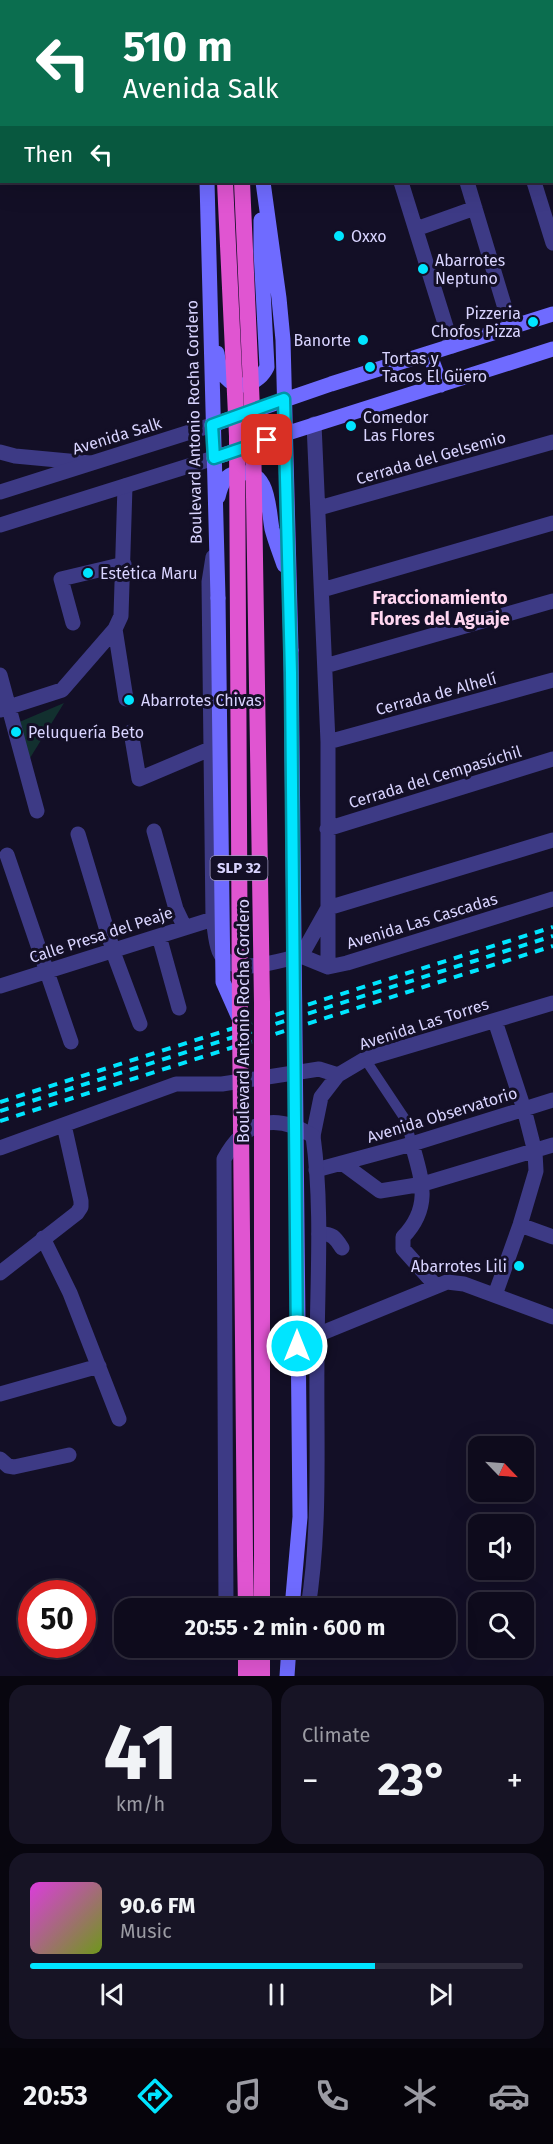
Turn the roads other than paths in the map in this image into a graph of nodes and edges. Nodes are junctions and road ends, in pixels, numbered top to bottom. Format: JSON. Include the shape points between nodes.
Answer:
{"nodes":[{"id":1,"x":207,"y":183,"type":"edge"},
{"id":2,"x":225,"y":183,"type":"edge"},
{"id":3,"x":242,"y":183,"type":"edge"},
{"id":4,"x":263,"y":183,"type":"edge"},
{"id":5,"x":263,"y":183,"type":"edge"},
{"id":6,"x":401,"y":183,"type":"edge"},
{"id":7,"x":467,"y":183,"type":"edge"},
{"id":8,"x":534,"y":183,"type":"edge"},
{"id":9,"x":475,"y":208,"type":"junction"},
{"id":10,"x":416,"y":229,"type":"junction"},
{"id":11,"x":553,"y":243,"type":"edge"},
{"id":12,"x":553,"y":314,"type":"edge"},
{"id":13,"x":210,"y":317,"type":"junction"},
{"id":14,"x":511,"y":328,"type":"junction"},
{"id":15,"x":452,"y":346,"type":"junction"},
{"id":16,"x":553,"y":349,"type":"edge"},
{"id":17,"x":429,"y":353,"type":"junction"},
{"id":18,"x":441,"y":385,"type":"junction"},
{"id":19,"x":284,"y":399,"type":"junction"},
{"id":20,"x":314,"y":424,"type":"junction"},
{"id":21,"x":212,"y":425,"type":"junction"},
{"id":22,"x":285,"y":434,"type":"junction"},
{"id":23,"x":553,"y":442,"type":"edge"},
{"id":24,"x":0,"y":452,"type":"edge"},
{"id":25,"x":214,"y":458,"type":"junction"},
{"id":26,"x":90,"y":463,"type":"junction"},
{"id":27,"x":125,"y":486,"type":"junction"},
{"id":28,"x":0,"y":492,"type":"edge"},
{"id":29,"x":319,"y":508,"type":"junction"},
{"id":30,"x":216,"y":509,"type":"junction"},
{"id":31,"x":553,"y":523,"type":"edge"},
{"id":32,"x":0,"y":525,"type":"edge"},
{"id":33,"x":217,"y":536,"type":"junction"},
{"id":34,"x":124,"y":564,"type":"junction"},
{"id":35,"x":289,"y":579,"type":"junction"},
{"id":36,"x":322,"y":590,"type":"junction"},
{"id":37,"x":553,"y":601,"type":"edge"},
{"id":38,"x":73,"y":623,"type":"dead end"},
{"id":39,"x":115,"y":629,"type":"junction"},
{"id":40,"x":325,"y":666,"type":"junction"},
{"id":41,"x":0,"y":675,"type":"edge"},
{"id":42,"x":553,"y":680,"type":"edge"},
{"id":43,"x":126,"y":699,"type":"dead end"},
{"id":44,"x":5,"y":709,"type":"edge"},
{"id":45,"x":132,"y":732,"type":"dead end"},
{"id":46,"x":328,"y":742,"type":"junction"},
{"id":47,"x":210,"y":749,"type":"junction"},
{"id":48,"x":553,"y":759,"type":"edge"},
{"id":49,"x":36,"y":811,"type":"dead end"},
{"id":50,"x":327,"y":829,"type":"junction"},
{"id":51,"x":154,"y":831,"type":"dead end"},
{"id":52,"x":78,"y":834,"type":"dead end"},
{"id":53,"x":553,"y":840,"type":"edge"},
{"id":54,"x":7,"y":855,"type":"dead end"},
{"id":55,"x":553,"y":899,"type":"edge"},
{"id":56,"x":328,"y":908,"type":"junction"},
{"id":57,"x":213,"y":918,"type":"junction"},
{"id":58,"x":185,"y":928,"type":"junction"},
{"id":59,"x":159,"y":936,"type":"junction"},
{"id":60,"x":113,"y":950,"type":"junction"},
{"id":61,"x":301,"y":956,"type":"junction"},
{"id":62,"x":328,"y":966,"type":"junction"},
{"id":63,"x":45,"y":972,"type":"junction"},
{"id":64,"x":0,"y":986,"type":"edge"},
{"id":65,"x":553,"y":1003,"type":"edge"},
{"id":66,"x":179,"y":1008,"type":"dead end"},
{"id":67,"x":240,"y":1018,"type":"junction"},
{"id":68,"x":495,"y":1020,"type":"junction"},
{"id":69,"x":140,"y":1023,"type":"dead end"},
{"id":70,"x":71,"y":1042,"type":"dead end"},
{"id":71,"x":365,"y":1059,"type":"junction"},
{"id":72,"x":338,"y":1075,"type":"junction"},
{"id":73,"x":553,"y":1100,"type":"edge"},
{"id":74,"x":524,"y":1109,"type":"junction"},
{"id":75,"x":64,"y":1125,"type":"junction"},
{"id":76,"x":313,"y":1136,"type":"junction"},
{"id":77,"x":412,"y":1144,"type":"junction"},
{"id":78,"x":553,"y":1145,"type":"edge"},
{"id":79,"x":0,"y":1148,"type":"edge"},
{"id":80,"x":535,"y":1152,"type":"junction"},
{"id":81,"x":342,"y":1163,"type":"junction"},
{"id":82,"x":315,"y":1170,"type":"junction"},
{"id":83,"x":423,"y":1184,"type":"junction"},
{"id":84,"x":520,"y":1225,"type":"junction"},
{"id":85,"x":319,"y":1234,"type":"junction"},
{"id":86,"x":553,"y":1237,"type":"edge"},
{"id":87,"x":44,"y":1238,"type":"junction"},
{"id":88,"x":342,"y":1248,"type":"dead end"},
{"id":89,"x":0,"y":1273,"type":"edge"},
{"id":90,"x":436,"y":1286,"type":"junction"},
{"id":91,"x":495,"y":1295,"type":"junction"},
{"id":92,"x":553,"y":1317,"type":"edge"},
{"id":93,"x":317,"y":1335,"type":"junction"},
{"id":94,"x":99,"y":1366,"type":"junction"},
{"id":95,"x":0,"y":1394,"type":"edge"},
{"id":96,"x":118,"y":1419,"type":"dead end"},
{"id":97,"x":69,"y":1455,"type":"dead end"},
{"id":98,"x":0,"y":1459,"type":"edge"},
{"id":99,"x":226,"y":1598,"type":"edge"},
{"id":100,"x":246,"y":1598,"type":"edge"},
{"id":101,"x":262,"y":1598,"type":"edge"},
{"id":102,"x":293,"y":1598,"type":"edge"},
{"id":103,"x":309,"y":1598,"type":"edge"},
{"id":104,"x":262,"y":1658,"type":"edge"},
{"id":105,"x":288,"y":1658,"type":"edge"},
{"id":106,"x":293,"y":1658,"type":"edge"},
{"id":107,"x":287,"y":1675,"type":"edge"},
{"id":108,"x":262,"y":1676,"type":"edge"}],
"edges":[{"from":1,"to":13,"type":"main road","name":"Boulevard Antonio Rocha Cordero"},
{"from":2,"to":67,"type":"highway","name":"Boulevard Antonio Rocha Cordero","number":"SLP 32","bridge":true,"via":[[237,436]]},
{"from":3,"to":101,"type":"highway","name":"Boulevard Antonio Rocha Cordero","number":"SLP 32","bridge":true,"via":[[254,444],[262,990]]},
{"from":4,"to":13,"type":"main road","via":[[261,251],[268,360],[259,379],[246,385],[226,378],[219,366]]},
{"from":5,"to":19,"type":"main road","via":[[279,298]]},
{"from":6,"to":10,"type":"street"},
{"from":7,"to":9,"type":"street"},
{"from":8,"to":11,"type":"street"},
{"from":9,"to":10,"type":"street"},
{"from":9,"to":14,"type":"street"},
{"from":10,"to":15,"type":"street"},
{"from":12,"to":14,"type":"main road","name":"Avenida Salk"},
{"from":13,"to":21,"type":"main road","name":"Boulevard Antonio Rocha Cordero"},
{"from":14,"to":15,"type":"main road","name":"Avenida Salk"},
{"from":15,"to":17,"type":"main road","name":"Avenida Salk"},
{"from":16,"to":18,"type":"main road"},
{"from":17,"to":18,"type":"main road"},
{"from":17,"to":19,"type":"main road","name":"Avenida Salk"},
{"from":18,"to":20,"type":"main road"},
{"from":19,"to":21,"type":"main road","name":"Avenida Salk"},
{"from":19,"to":22,"type":"main road"},
{"from":20,"to":22,"type":"main road"},
{"from":20,"to":29,"type":"street"},
{"from":21,"to":25,"type":"main road","name":"Boulevard Antonio Rocha Cordero"},
{"from":21,"to":26,"type":"street","name":"Avenida Salk"},
{"from":22,"to":25,"type":"main road"},
{"from":22,"to":35,"type":"main road"},
{"from":23,"to":29,"type":"street","name":"Cerrada del Gelsemio"},
{"from":24,"to":26,"type":"street"},
{"from":25,"to":27,"type":"street"},
{"from":25,"to":30,"type":"main road","name":"Boulevard Antonio Rocha Cordero"},
{"from":26,"to":28,"type":"street","name":"Avenida Salk"},
{"from":27,"to":32,"type":"street"},
{"from":27,"to":34,"type":"street"},
{"from":29,"to":36,"type":"street"},
{"from":30,"to":33,"type":"main road","name":"Boulevard Antonio Rocha Cordero"},
{"from":30,"to":35,"type":"main road","via":[[224,479],[241,472],[258,479],[267,495],[273,531]]},
{"from":31,"to":36,"type":"street"},
{"from":33,"to":47,"type":"street","name":"Boulevard Antonio Rocha Cordero","via":[[209,582]]},
{"from":33,"to":67,"type":"main road","bridge":true,"via":[[223,982]]},
{"from":34,"to":38,"type":"street","via":[[62,579]]},
{"from":34,"to":39,"type":"street","via":[[121,616]]},
{"from":35,"to":102,"type":"main road","bridge":true,"via":[[300,1517]]},
{"from":36,"to":40,"type":"street"},
{"from":37,"to":40,"type":"street"},
{"from":39,"to":43,"type":"street"},
{"from":39,"to":44,"type":"street","via":[[62,690]]},
{"from":40,"to":46,"type":"street"},
{"from":41,"to":44,"type":"street"},
{"from":42,"to":46,"type":"street","name":"Cerrada de Alhelí"},
{"from":44,"to":49,"type":"street"},
{"from":45,"to":47,"type":"street","via":[[139,779]]},
{"from":46,"to":50,"type":"street"},
{"from":47,"to":57,"type":"street","name":"Boulevard Antonio Rocha Cordero"},
{"from":48,"to":50,"type":"street","name":"Cerrada del Cempasúchil"},
{"from":50,"to":56,"type":"street"},
{"from":51,"to":58,"type":"street"},
{"from":52,"to":60,"type":"street"},
{"from":53,"to":56,"type":"street"},
{"from":54,"to":63,"type":"street"},
{"from":55,"to":62,"type":"street","name":"Avenida Las Cascadas"},
{"from":56,"to":61,"type":"street"},
{"from":56,"to":62,"type":"street"},
{"from":57,"to":58,"type":"street","name":"Calle Presa del Peaje"},
{"from":57,"to":61,"type":"street","name":"Boulevard Antonio Rocha Cordero","via":[[218,948],[228,962],[241,967]]},
{"from":58,"to":59,"type":"street","name":"Calle Presa del Peaje"},
{"from":59,"to":60,"type":"street","name":"Calle Presa del Peaje"},
{"from":59,"to":66,"type":"street"},
{"from":60,"to":63,"type":"street","name":"Calle Presa del Peaje"},
{"from":60,"to":69,"type":"street"},
{"from":61,"to":62,"type":"street"},
{"from":63,"to":64,"type":"street","name":"Calle Presa del Peaje"},
{"from":63,"to":70,"type":"street"},
{"from":65,"to":68,"type":"street","name":"Avenida Las Torres"},
{"from":67,"to":100,"type":"highway","name":"Boulevard Antonio Rocha Cordero","number":"SLP 32","bridge":true},
{"from":68,"to":71,"type":"street","name":"Avenida Las Torres"},
{"from":68,"to":74,"type":"street"},
{"from":71,"to":72,"type":"street","name":"Avenida Las Torres"},
{"from":71,"to":77,"type":"street","via":[[405,1119]]},
{"from":72,"to":75,"type":"street","via":[[319,1069],[222,1084],[176,1084]]},
{"from":72,"to":76,"type":"street","name":"Avenida Las Torres","via":[[321,1097]]},
{"from":73,"to":74,"type":"street","name":"Avenida Observatorio"},
{"from":74,"to":77,"type":"street","name":"Avenida Observatorio"},
{"from":74,"to":80,"type":"street"},
{"from":75,"to":79,"type":"street"},
{"from":75,"to":87,"type":"street","via":[[81,1207]]},
{"from":76,"to":82,"type":"street","name":"Avenida Las Torres"},
{"from":76,"to":99,"type":"street","via":[[298,1126],[262,1124],[232,1143],[224,1159]]},
{"from":77,"to":81,"type":"street","name":"Avenida Observatorio"},
{"from":77,"to":83,"type":"street"},
{"from":78,"to":80,"type":"street"},
{"from":80,"to":83,"type":"street"},
{"from":80,"to":84,"type":"street","via":[[536,1171]]},
{"from":81,"to":82,"type":"street","name":"Avenida Observatorio"},
{"from":81,"to":83,"type":"street","via":[[380,1191]]},
{"from":82,"to":85,"type":"street","name":"Avenida Las Torres"},
{"from":83,"to":90,"type":"street","via":[[420,1210],[413,1227],[403,1237],[403,1249]]},
{"from":84,"to":86,"type":"street"},
{"from":84,"to":91,"type":"street"},
{"from":85,"to":88,"type":"street","via":[[334,1236]]},
{"from":85,"to":93,"type":"street","name":"Avenida Las Torres"},
{"from":87,"to":89,"type":"street"},
{"from":87,"to":94,"type":"street"},
{"from":90,"to":91,"type":"street","via":[[447,1282],[464,1284]]},
{"from":90,"to":93,"type":"street"},
{"from":91,"to":92,"type":"street"},
{"from":93,"to":103,"type":"street","name":"Avenida Las Torres","via":[[315,1538]]},
{"from":94,"to":95,"type":"street"},
{"from":94,"to":96,"type":"street"},
{"from":97,"to":98,"type":"street","via":[[14,1467]]},
{"from":104,"to":108,"type":"highway"},
{"from":105,"to":107,"type":"main road"},
{"from":106,"to":107,"type":"street"}]}
